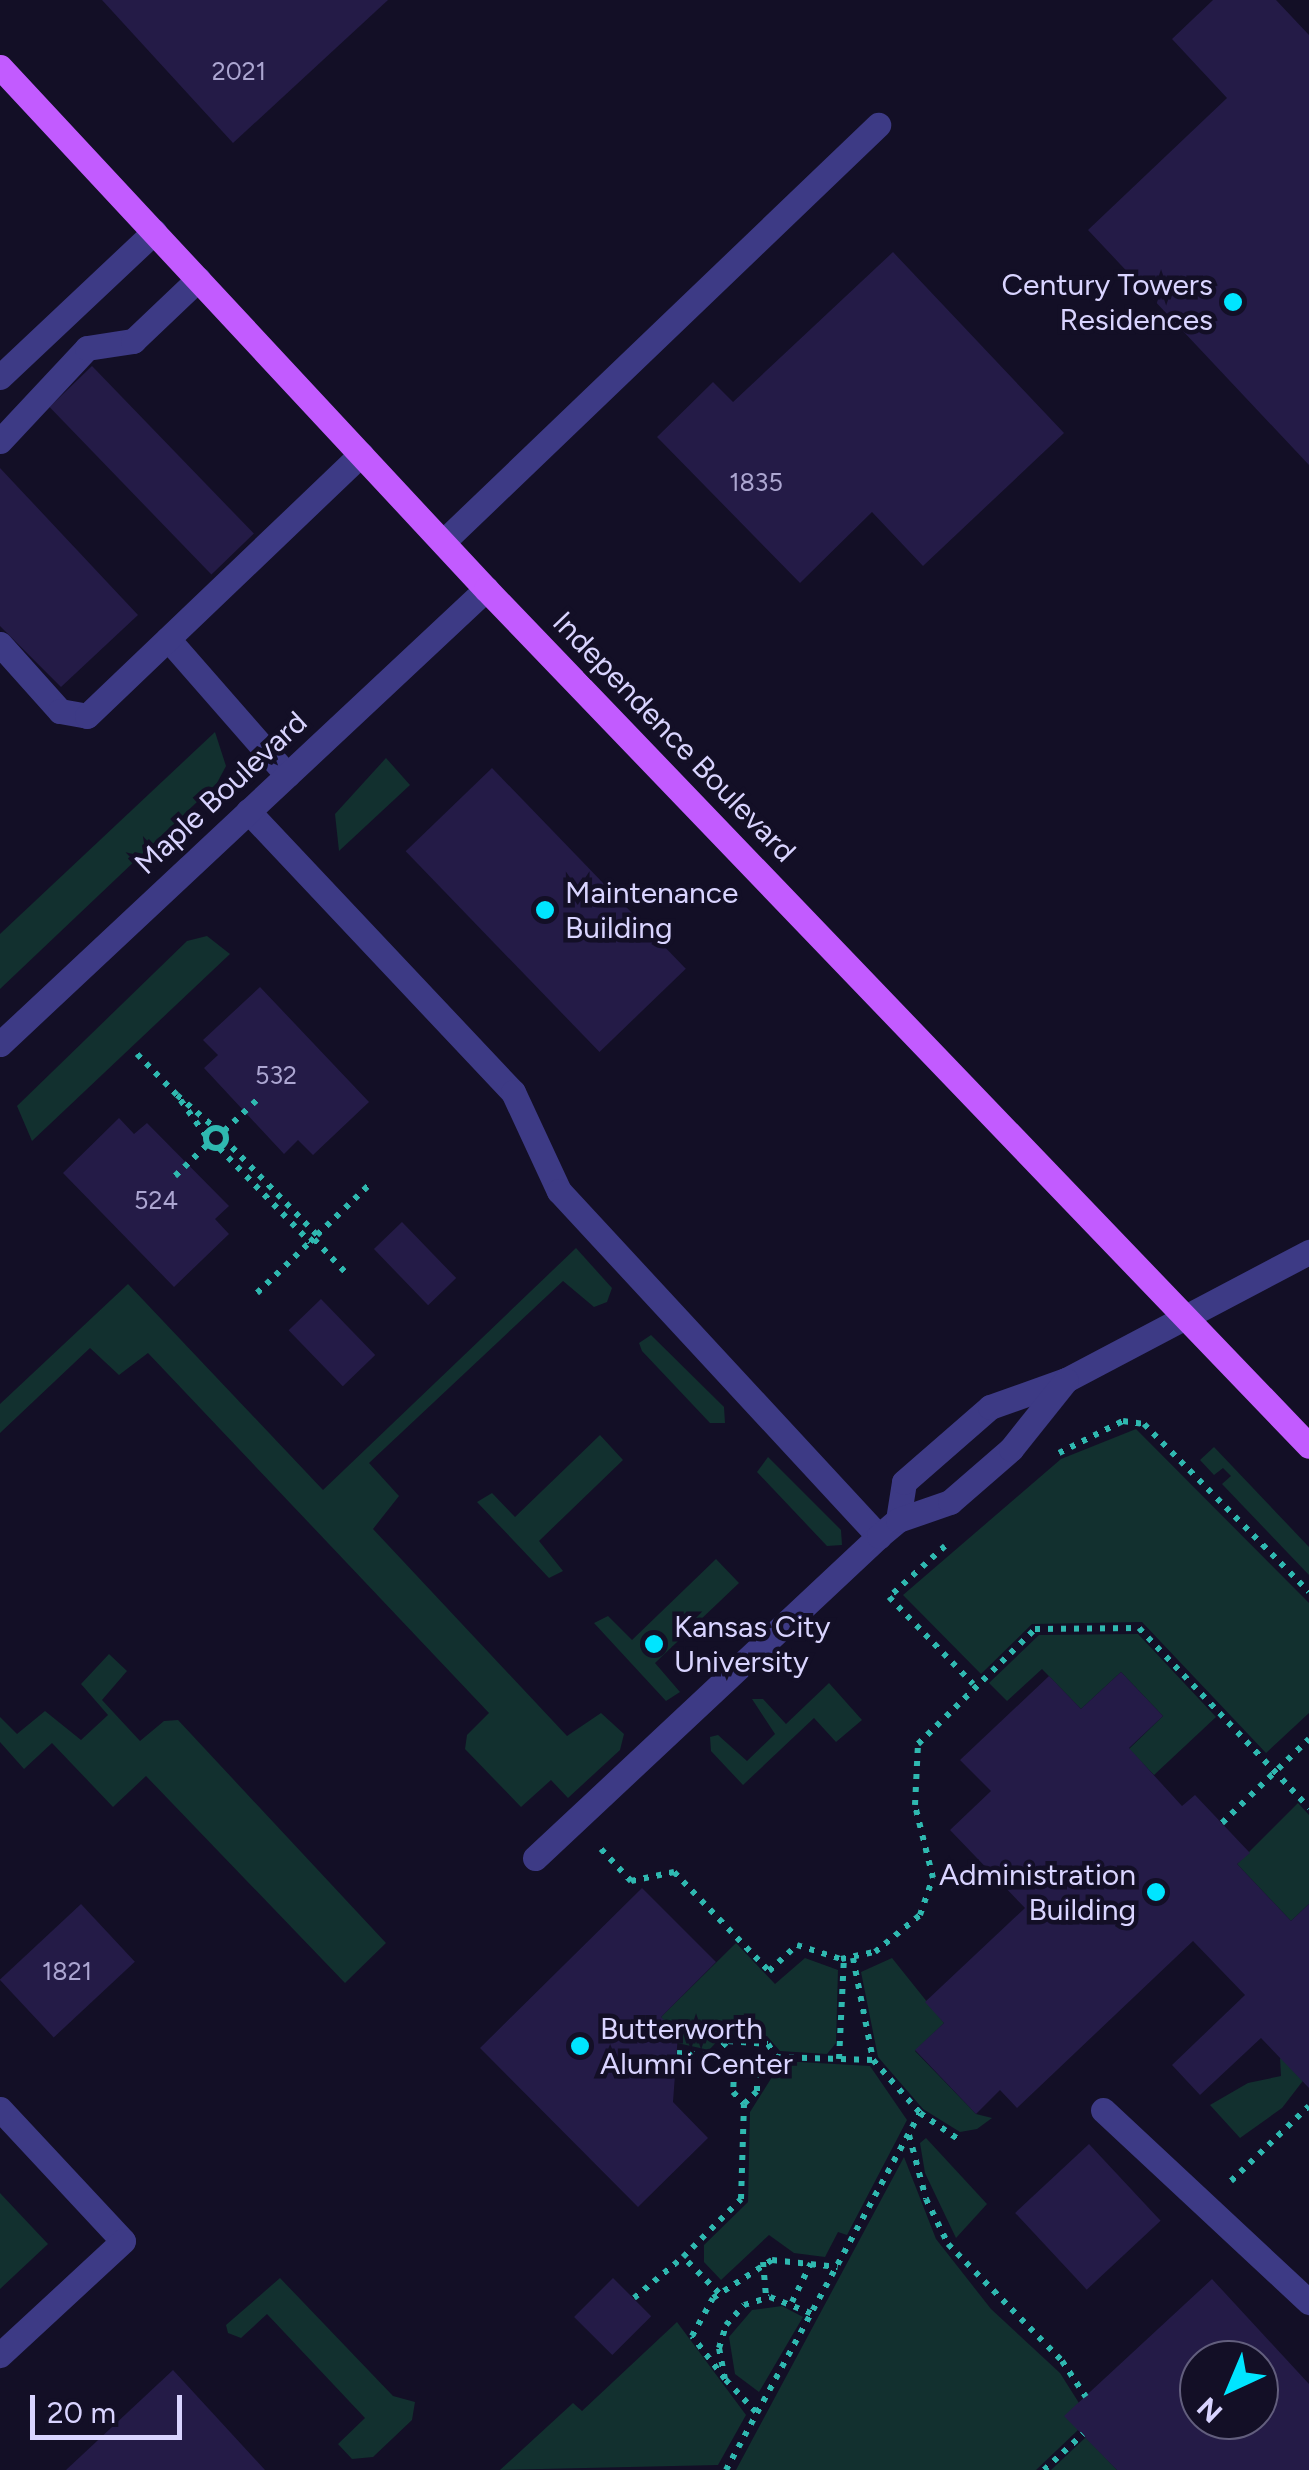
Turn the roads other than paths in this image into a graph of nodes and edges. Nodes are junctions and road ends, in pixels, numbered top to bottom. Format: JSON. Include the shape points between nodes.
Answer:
{"nodes":[{"id":1,"x":0,"y":66,"type":"edge"},
{"id":2,"x":878,"y":125,"type":"dead end"},
{"id":3,"x":154,"y":232,"type":"junction"},
{"id":4,"x":198,"y":280,"type":"junction"},
{"id":5,"x":0,"y":377,"type":"edge"},
{"id":6,"x":0,"y":442,"type":"edge"},
{"id":7,"x":361,"y":454,"type":"junction"},
{"id":8,"x":443,"y":542,"type":"junction"},
{"id":9,"x":486,"y":589,"type":"junction"},
{"id":10,"x":168,"y":638,"type":"junction"},
{"id":11,"x":0,"y":644,"type":"edge"},
{"id":12,"x":287,"y":775,"type":"junction"},
{"id":13,"x":248,"y":811,"type":"junction"},
{"id":14,"x":0,"y":1044,"type":"edge"},
{"id":15,"x":1309,"y":1252,"type":"edge"},
{"id":16,"x":1186,"y":1314,"type":"junction"},
{"id":17,"x":1066,"y":1380,"type":"junction"},
{"id":18,"x":1309,"y":1446,"type":"edge"},
{"id":19,"x":888,"y":1528,"type":"junction"},
{"id":20,"x":534,"y":1858,"type":"dead end"},
{"id":21,"x":0,"y":2108,"type":"edge"},
{"id":22,"x":1103,"y":2110,"type":"dead end"},
{"id":23,"x":1309,"y":2302,"type":"edge"},
{"id":24,"x":0,"y":2356,"type":"edge"}],
"edges":[{"from":1,"to":3,"type":"main road","name":"Independence Boulevard"},
{"from":2,"to":8,"type":"street"},
{"from":3,"to":4,"type":"main road","name":"Independence Boulevard"},
{"from":3,"to":5,"type":"street"},
{"from":4,"to":6,"type":"street","via":[[133,340],[87,348]]},
{"from":4,"to":7,"type":"main road","name":"Independence Boulevard"},
{"from":7,"to":8,"type":"main road","name":"Independence Boulevard"},
{"from":7,"to":10,"type":"street"},
{"from":8,"to":9,"type":"main road","name":"Independence Boulevard"},
{"from":9,"to":12,"type":"street","name":"Maple Boulevard"},
{"from":9,"to":16,"type":"main road","name":"Independence Boulevard"},
{"from":10,"to":11,"type":"street","via":[[87,716],[60,710]]},
{"from":10,"to":12,"type":"street"},
{"from":12,"to":13,"type":"street","name":"Maple Boulevard"},
{"from":13,"to":14,"type":"street","name":"Maple Boulevard"},
{"from":13,"to":19,"type":"street","via":[[513,1092],[558,1191]]},
{"from":15,"to":16,"type":"street"},
{"from":16,"to":17,"type":"street"},
{"from":16,"to":18,"type":"main road","name":"Independence Boulevard"},
{"from":17,"to":19,"type":"street","via":[[1011,1449],[950,1502]]},
{"from":17,"to":19,"type":"street","via":[[990,1407],[929,1456],[904,1482]]},
{"from":19,"to":20,"type":"street"},
{"from":21,"to":24,"type":"street","via":[[123,2241]]},
{"from":22,"to":23,"type":"street","via":[[1201,2209]]}]}
